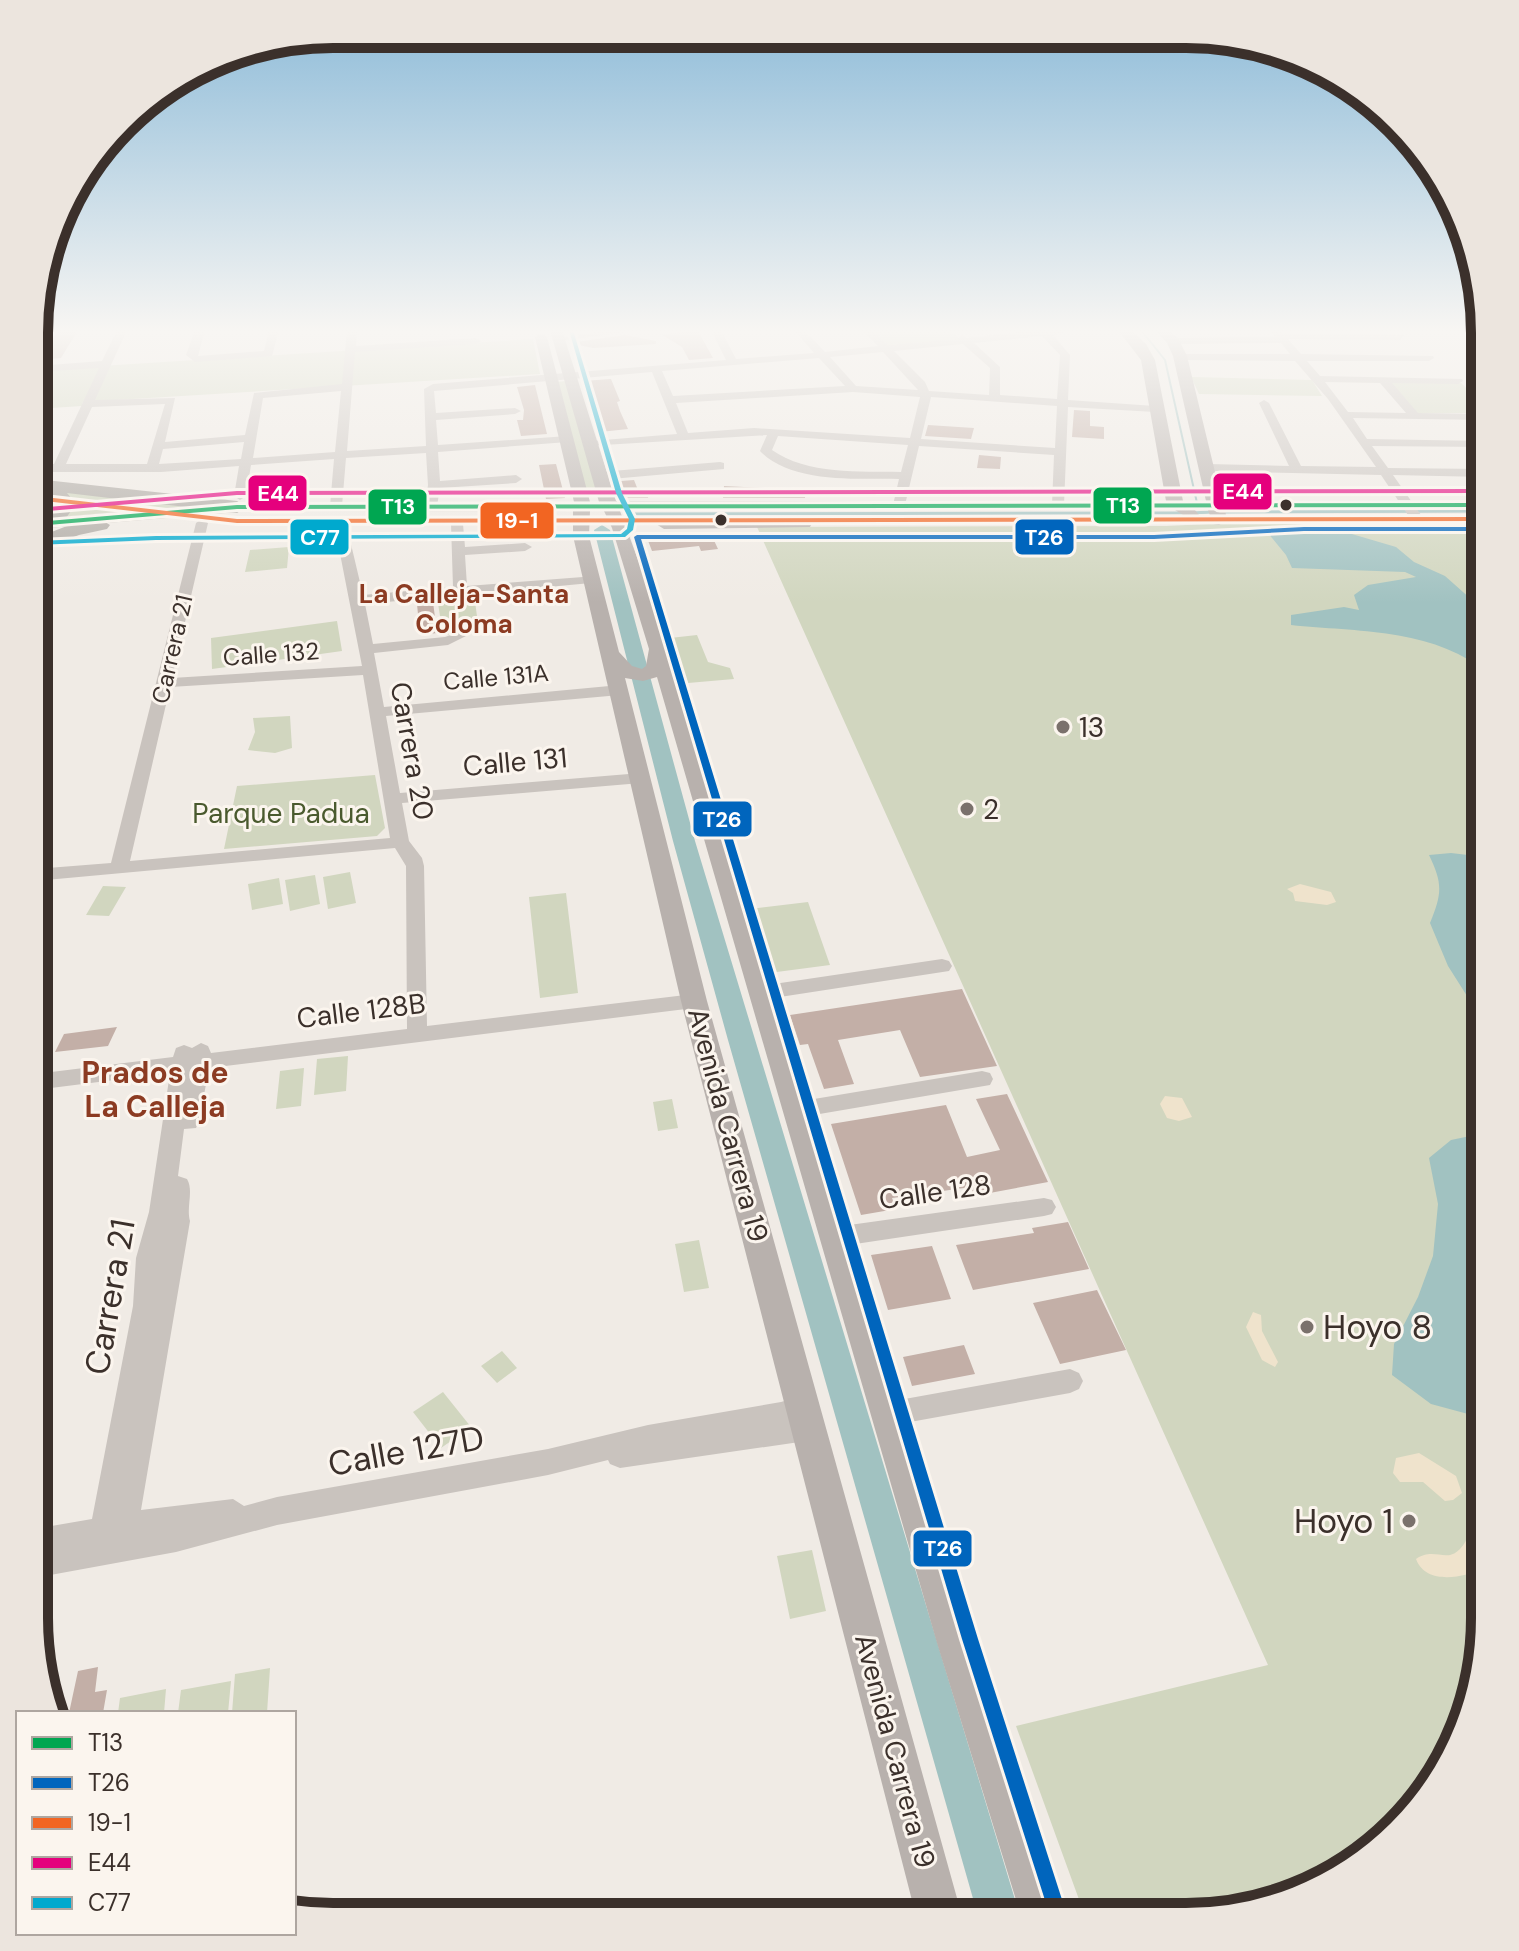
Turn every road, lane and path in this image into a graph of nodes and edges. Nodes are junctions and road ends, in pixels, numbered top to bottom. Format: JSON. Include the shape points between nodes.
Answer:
{"nodes":[{"id":1,"x":80,"y":421,"type":"edge"},
{"id":2,"x":166,"y":421,"type":"edge"},
{"id":3,"x":252,"y":421,"type":"edge"},
{"id":4,"x":343,"y":421,"type":"edge"},
{"id":5,"x":431,"y":421,"type":"edge"},
{"id":6,"x":563,"y":421,"type":"edge"},
{"id":7,"x":584,"y":421,"type":"edge"},
{"id":8,"x":678,"y":421,"type":"edge"},
{"id":9,"x":919,"y":421,"type":"edge"},
{"id":10,"x":1062,"y":421,"type":"edge"},
{"id":11,"x":1161,"y":421,"type":"edge"},
{"id":12,"x":1197,"y":421,"type":"edge"},
{"id":13,"x":1273,"y":421,"type":"edge"},
{"id":14,"x":1349,"y":421,"type":"edge"},
{"id":15,"x":774,"y":432,"type":"junction"},
{"id":16,"x":684,"y":436,"type":"junction"},
{"id":17,"x":249,"y":438,"type":"junction"},
{"id":18,"x":568,"y":439,"type":"junction"},
{"id":19,"x":1363,"y":442,"type":"junction"},
{"id":20,"x":913,"y":443,"type":"junction"},
{"id":21,"x":591,"y":444,"type":"junction"},
{"id":22,"x":1471,"y":444,"type":"edge"},
{"id":23,"x":159,"y":446,"type":"junction"},
{"id":24,"x":432,"y":449,"type":"junction"},
{"id":25,"x":1059,"y":452,"type":"junction"},
{"id":26,"x":340,"y":455,"type":"junction"},
{"id":27,"x":246,"y":462,"type":"junction"},
{"id":28,"x":720,"y":466,"type":"dead end"},
{"id":29,"x":48,"y":468,"type":"edge"},
{"id":30,"x":58,"y":468,"type":"junction"},
{"id":31,"x":152,"y":468,"type":"junction"},
{"id":32,"x":1208,"y":468,"type":"junction"},
{"id":33,"x":1297,"y":470,"type":"junction"},
{"id":34,"x":1384,"y":471,"type":"junction"},
{"id":35,"x":1471,"y":473,"type":"edge"},
{"id":36,"x":600,"y":476,"type":"junction"},
{"id":37,"x":904,"y":476,"type":"junction"},
{"id":38,"x":516,"y":479,"type":"dead end"},
{"id":39,"x":48,"y":485,"type":"edge"},
{"id":40,"x":434,"y":485,"type":"junction"},
{"id":41,"x":48,"y":496,"type":"edge"},
{"id":42,"x":238,"y":501,"type":"junction"},
{"id":43,"x":899,"y":505,"type":"junction"},
{"id":44,"x":1058,"y":505,"type":"junction"},
{"id":45,"x":431,"y":506,"type":"junction"},
{"id":46,"x":609,"y":506,"type":"junction"},
{"id":47,"x":1471,"y":506,"type":"edge"},
{"id":48,"x":1411,"y":510,"type":"junction"},
{"id":49,"x":1202,"y":511,"type":"junction"},
{"id":50,"x":1471,"y":514,"type":"edge"},
{"id":51,"x":333,"y":515,"type":"junction"},
{"id":52,"x":582,"y":515,"type":"junction"},
{"id":53,"x":48,"y":519,"type":"edge"},
{"id":54,"x":454,"y":519,"type":"junction"},
{"id":55,"x":208,"y":523,"type":"junction"},
{"id":56,"x":618,"y":523,"type":"junction"},
{"id":57,"x":48,"y":524,"type":"edge"},
{"id":58,"x":100,"y":525,"type":"junction"},
{"id":59,"x":48,"y":526,"type":"edge"},
{"id":60,"x":60,"y":527,"type":"junction"},
{"id":61,"x":48,"y":540,"type":"edge"},
{"id":62,"x":525,"y":547,"type":"dead end"},
{"id":63,"x":457,"y":551,"type":"junction"},
{"id":64,"x":591,"y":579,"type":"junction"},
{"id":65,"x":460,"y":590,"type":"junction"},
{"id":66,"x":358,"y":600,"type":"junction"},
{"id":67,"x":459,"y":636,"type":"dead end"},
{"id":68,"x":365,"y":649,"type":"junction"},
{"id":69,"x":657,"y":659,"type":"junction"},
{"id":70,"x":369,"y":670,"type":"junction"},
{"id":71,"x":170,"y":684,"type":"junction"},
{"id":72,"x":626,"y":692,"type":"junction"},
{"id":73,"x":667,"y":693,"type":"junction"},
{"id":74,"x":377,"y":712,"type":"junction"},
{"id":75,"x":641,"y":778,"type":"junction"},
{"id":76,"x":394,"y":799,"type":"junction"},
{"id":77,"x":400,"y":842,"type":"junction"},
{"id":78,"x":127,"y":867,"type":"junction"},
{"id":79,"x":48,"y":874,"type":"edge"},
{"id":80,"x":942,"y":966,"type":"dead end"},
{"id":81,"x":761,"y":993,"type":"junction"},
{"id":82,"x":693,"y":997,"type":"junction"},
{"id":83,"x":417,"y":1030,"type":"junction"},
{"id":84,"x":192,"y":1058,"type":"junction"},
{"id":85,"x":48,"y":1071,"type":"edge"},
{"id":86,"x":982,"y":1079,"type":"dead end"},
{"id":87,"x":48,"y":1080,"type":"edge"},
{"id":88,"x":796,"y":1110,"type":"junction"},
{"id":89,"x":1044,"y":1207,"type":"dead end"},
{"id":90,"x":835,"y":1237,"type":"junction"},
{"id":91,"x":1070,"y":1381,"type":"dead end"},
{"id":92,"x":888,"y":1414,"type":"junction"},
{"id":93,"x":807,"y":1419,"type":"junction"},
{"id":94,"x":112,"y":1539,"type":"junction"},
{"id":95,"x":48,"y":1542,"type":"edge"},
{"id":96,"x":48,"y":1560,"type":"edge"},
{"id":97,"x":935,"y":1902,"type":"edge"},
{"id":98,"x":1040,"y":1902,"type":"edge"}],
"edges":[{"from":1,"to":30,"type":"street"},
{"from":2,"to":23,"type":"street"},
{"from":3,"to":17,"type":"street"},
{"from":4,"to":26,"type":"street","name":"Carrera 20"},
{"from":5,"to":24,"type":"street"},
{"from":6,"to":18,"type":"main road","name":"Avenida Carrera 19"},
{"from":7,"to":21,"type":"main road"},
{"from":8,"to":16,"type":"street"},
{"from":9,"to":20,"type":"street"},
{"from":10,"to":25,"type":"street"},
{"from":11,"to":49,"type":"main road"},
{"from":12,"to":32,"type":"main road"},
{"from":13,"to":33,"type":"street"},
{"from":14,"to":19,"type":"street"},
{"from":15,"to":16,"type":"street"},
{"from":15,"to":20,"type":"street"},
{"from":15,"to":37,"type":"street","via":[[766,451],[777,461]]},
{"from":16,"to":21,"type":"street"},
{"from":17,"to":23,"type":"street"},
{"from":17,"to":27,"type":"street"},
{"from":18,"to":24,"type":"street"},
{"from":18,"to":52,"type":"main road","name":"Avenida Carrera 19"},
{"from":19,"to":22,"type":"street"},
{"from":19,"to":34,"type":"street"},
{"from":20,"to":25,"type":"street"},
{"from":20,"to":37,"type":"street"},
{"from":21,"to":36,"type":"main road"},
{"from":23,"to":31,"type":"street"},
{"from":24,"to":26,"type":"street"},
{"from":24,"to":40,"type":"street"},
{"from":25,"to":44,"type":"street"},
{"from":26,"to":27,"type":"street"},
{"from":26,"to":51,"type":"street","name":"Carrera 20"},
{"from":27,"to":31,"type":"street"},
{"from":27,"to":42,"type":"street"},
{"from":28,"to":36,"type":"street"},
{"from":29,"to":30,"type":"street"},
{"from":30,"to":31,"type":"street"},
{"from":32,"to":33,"type":"street"},
{"from":32,"to":49,"type":"main road"},
{"from":33,"to":34,"type":"street"},
{"from":34,"to":35,"type":"street"},
{"from":34,"to":48,"type":"street"},
{"from":36,"to":46,"type":"main road"},
{"from":37,"to":43,"type":"street"},
{"from":38,"to":40,"type":"street"},
{"from":39,"to":42,"type":"highway"},
{"from":40,"to":45,"type":"street"},
{"from":41,"to":53,"type":"highway","via":[[67,504]]},
{"from":42,"to":51,"type":"main road"},
{"from":42,"to":57,"type":"main road"},
{"from":43,"to":44,"type":"main road"},
{"from":43,"to":46,"type":"main road"},
{"from":44,"to":49,"type":"main road"},
{"from":45,"to":51,"type":"main road"},
{"from":45,"to":52,"type":"main road"},
{"from":46,"to":52,"type":"main road"},
{"from":46,"to":56,"type":"main road"},
{"from":47,"to":48,"type":"main road"},
{"from":48,"to":49,"type":"main road"},
{"from":48,"to":50,"type":"main road"},
{"from":49,"to":56,"type":"main road"},
{"from":51,"to":54,"type":"main road"},
{"from":51,"to":55,"type":"main road","via":[[281,523]]},
{"from":51,"to":60,"type":"main road","via":[[199,516]]},
{"from":51,"to":66,"type":"street","name":"Carrera 20"},
{"from":52,"to":54,"type":"main road"},
{"from":52,"to":56,"type":"main road"},
{"from":52,"to":64,"type":"main road","name":"Avenida Carrera 19"},
{"from":54,"to":63,"type":"street"},
{"from":55,"to":58,"type":"main road"},
{"from":55,"to":71,"type":"street","name":"Carrera 21"},
{"from":56,"to":69,"type":"main road"},
{"from":58,"to":60,"type":"main road"},
{"from":58,"to":61,"type":"highway"},
{"from":59,"to":60,"type":"main road"},
{"from":62,"to":63,"type":"street"},
{"from":63,"to":65,"type":"street"},
{"from":64,"to":65,"type":"street"},
{"from":64,"to":72,"type":"main road","name":"Avenida Carrera 19"},
{"from":65,"to":66,"type":"street"},
{"from":66,"to":68,"type":"street","name":"Carrera 20"},
{"from":67,"to":68,"type":"street"},
{"from":68,"to":70,"type":"street","name":"Carrera 20"},
{"from":69,"to":72,"type":"main road"},
{"from":69,"to":73,"type":"main road"},
{"from":70,"to":71,"type":"street","name":"Calle 132"},
{"from":70,"to":74,"type":"street","name":"Carrera 20"},
{"from":71,"to":78,"type":"street","name":"Carrera 21"},
{"from":72,"to":73,"type":"main road","via":[[649,688]]},
{"from":72,"to":74,"type":"street","name":"Calle 131A"},
{"from":72,"to":75,"type":"main road","name":"Avenida Carrera 19"},
{"from":73,"to":81,"type":"main road"},
{"from":74,"to":76,"type":"street","name":"Carrera 20"},
{"from":75,"to":76,"type":"street","name":"Calle 131"},
{"from":75,"to":82,"type":"main road","name":"Avenida Carrera 19"},
{"from":76,"to":77,"type":"street","name":"Carrera 20"},
{"from":77,"to":78,"type":"street"},
{"from":77,"to":83,"type":"street","name":"Carrera 20","via":[[415,866]]},
{"from":78,"to":79,"type":"street"},
{"from":80,"to":81,"type":"street"},
{"from":81,"to":88,"type":"main road"},
{"from":82,"to":83,"type":"street","name":"Calle 128B"},
{"from":82,"to":93,"type":"main road","name":"Avenida Carrera 19"},
{"from":83,"to":84,"type":"street","name":"Calle 128B"},
{"from":84,"to":85,"type":"street","name":"Calle 128B"},
{"from":84,"to":87,"type":"street","name":"Calle 128B"},
{"from":84,"to":94,"type":"street","name":"Carrera 21","via":[[144,1288],[146,1306]]},
{"from":86,"to":88,"type":"street"},
{"from":88,"to":90,"type":"main road"},
{"from":89,"to":90,"type":"street","name":"Calle 128"},
{"from":90,"to":92,"type":"main road"},
{"from":91,"to":92,"type":"street"},
{"from":92,"to":98,"type":"main road"},
{"from":93,"to":94,"type":"street","name":"Calle 127D","via":[[277,1511],[176,1538]]},
{"from":93,"to":97,"type":"main road","name":"Avenida Carrera 19"},
{"from":94,"to":95,"type":"street","name":"Calle 127D"},
{"from":94,"to":96,"type":"street","name":"Calle 127D"}]}
